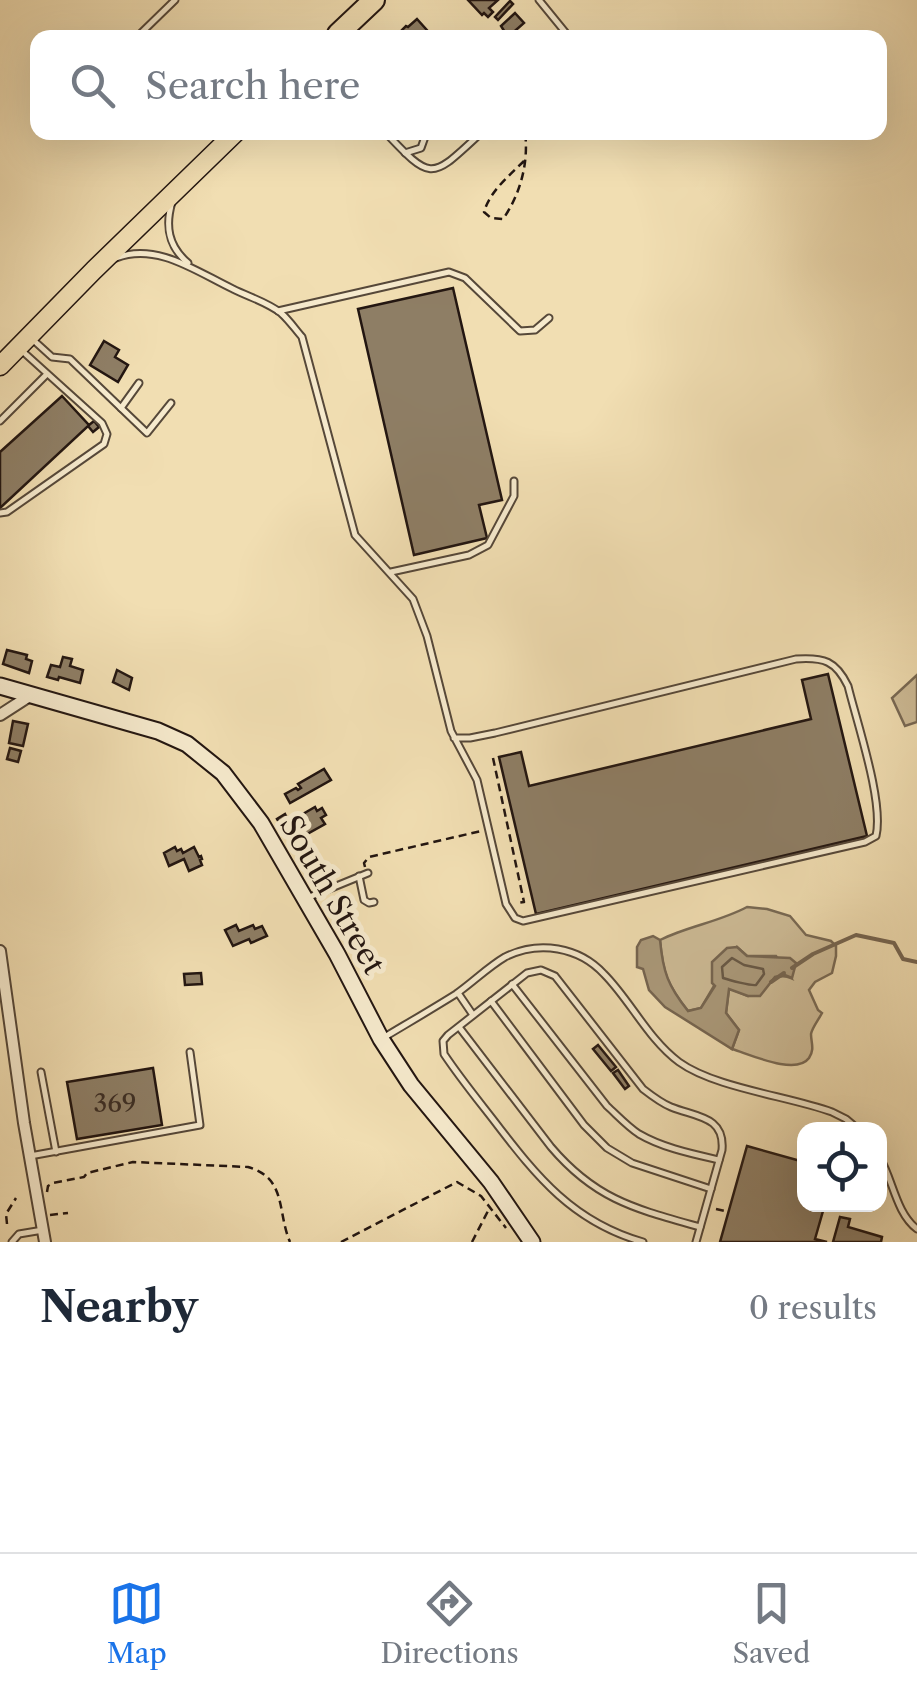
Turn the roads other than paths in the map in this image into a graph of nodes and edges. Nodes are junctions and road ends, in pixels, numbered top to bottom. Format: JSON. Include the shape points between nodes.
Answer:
{"nodes":[{"id":1,"x":175,"y":0,"type":"edge"},
{"id":2,"x":374,"y":0,"type":"edge"},
{"id":3,"x":539,"y":0,"type":"edge"},
{"id":4,"x":144,"y":30,"type":"edge"},
{"id":5,"x":347,"y":30,"type":"edge"},
{"id":6,"x":563,"y":30,"type":"edge"},
{"id":7,"x":228,"y":140,"type":"edge"},
{"id":8,"x":393,"y":140,"type":"edge"},
{"id":9,"x":423,"y":140,"type":"edge"},
{"id":10,"x":473,"y":140,"type":"edge"},
{"id":11,"x":405,"y":153,"type":"junction"},
{"id":12,"x":174,"y":193,"type":"junction"},
{"id":13,"x":100,"y":264,"type":"junction"},
{"id":14,"x":194,"y":269,"type":"junction"},
{"id":15,"x":278,"y":311,"type":"junction"},
{"id":16,"x":549,"y":318,"type":"dead end"},
{"id":17,"x":23,"y":341,"type":"junction"},
{"id":18,"x":0,"y":366,"type":"edge"},
{"id":19,"x":47,"y":374,"type":"junction"},
{"id":20,"x":139,"y":383,"type":"dead end"},
{"id":21,"x":170,"y":403,"type":"dead end"},
{"id":22,"x":122,"y":408,"type":"junction"},
{"id":23,"x":0,"y":421,"type":"edge"},
{"id":24,"x":514,"y":481,"type":"dead end"},
{"id":25,"x":0,"y":513,"type":"edge"},
{"id":26,"x":390,"y":572,"type":"junction"},
{"id":27,"x":0,"y":686,"type":"edge"},
{"id":28,"x":31,"y":694,"type":"junction"},
{"id":29,"x":0,"y":715,"type":"edge"},
{"id":30,"x":454,"y":738,"type":"junction"},
{"id":31,"x":367,"y":871,"type":"road end"},
{"id":32,"x":359,"y":876,"type":"junction"},
{"id":33,"x":304,"y":899,"type":"junction"},
{"id":34,"x":374,"y":902,"type":"dead end"},
{"id":35,"x":0,"y":950,"type":"edge"},
{"id":36,"x":1,"y":968,"type":"edge"},
{"id":37,"x":512,"y":984,"type":"junction"},
{"id":38,"x":458,"y":992,"type":"junction"},
{"id":39,"x":491,"y":1001,"type":"junction"},
{"id":40,"x":474,"y":1015,"type":"junction"},
{"id":41,"x":458,"y":1027,"type":"junction"},
{"id":42,"x":381,"y":1039,"type":"junction"},
{"id":43,"x":190,"y":1052,"type":"dead end"},
{"id":44,"x":41,"y":1072,"type":"dead end"},
{"id":45,"x":850,"y":1122,"type":"edge"},
{"id":46,"x":56,"y":1152,"type":"junction"},
{"id":47,"x":30,"y":1156,"type":"junction"},
{"id":48,"x":719,"y":1160,"type":"junction"},
{"id":49,"x":887,"y":1172,"type":"edge"},
{"id":50,"x":711,"y":1189,"type":"junction"},
{"id":51,"x":700,"y":1227,"type":"junction"},
{"id":52,"x":917,"y":1229,"type":"edge"},
{"id":53,"x":44,"y":1236,"type":"edge"},
{"id":54,"x":12,"y":1242,"type":"edge"},
{"id":55,"x":532,"y":1242,"type":"edge"},
{"id":56,"x":643,"y":1242,"type":"edge"},
{"id":57,"x":696,"y":1242,"type":"edge"}],
"edges":[{"from":1,"to":4,"type":"lane"},
{"from":2,"to":5,"type":"highway"},
{"from":3,"to":6,"type":"lane"},
{"from":7,"to":12,"type":"main road"},
{"from":8,"to":11,"type":"lane"},
{"from":9,"to":11,"type":"lane"},
{"from":10,"to":11,"type":"lane","via":[[431,170]]},
{"from":12,"to":13,"type":"main road"},
{"from":12,"to":14,"type":"lane","via":[[170,242]]},
{"from":13,"to":14,"type":"lane","via":[[130,252],[150,253]]},
{"from":13,"to":17,"type":"main road"},
{"from":14,"to":15,"type":"lane"},
{"from":15,"to":16,"type":"lane","via":[[449,272],[465,278],[520,331],[536,330]]},
{"from":15,"to":26,"type":"lane","via":[[302,337],[355,534]]},
{"from":17,"to":18,"type":"main road"},
{"from":17,"to":19,"type":"lane"},
{"from":17,"to":22,"type":"lane","via":[[70,359]]},
{"from":19,"to":23,"type":"lane"},
{"from":19,"to":25,"type":"lane","via":[[102,423],[104,444]]},
{"from":20,"to":22,"type":"lane"},
{"from":21,"to":22,"type":"lane","via":[[147,433]]},
{"from":24,"to":26,"type":"lane","via":[[514,496],[488,545]]},
{"from":26,"to":30,"type":"lane","via":[[413,599],[428,636]]},
{"from":27,"to":28,"type":"street","name":"South Street"},
{"from":28,"to":29,"type":"street"},
{"from":28,"to":33,"type":"street","name":"South Street","via":[[158,731],[198,751],[248,806]]},
{"from":30,"to":30,"type":"lane","via":[[814,658],[841,670],[848,686],[877,803],[876,836],[523,921],[506,904],[477,780]]},
{"from":31,"to":32,"type":"lane"},
{"from":32,"to":33,"type":"lane"},
{"from":32,"to":34,"type":"lane","via":[[364,900]]},
{"from":33,"to":42,"type":"street","name":"South Street"},
{"from":35,"to":36,"type":"street"},
{"from":36,"to":47,"type":"street"},
{"from":37,"to":39,"type":"lane"},
{"from":37,"to":48,"type":"lane","via":[[623,1121],[655,1141]]},
{"from":37,"to":48,"type":"lane","via":[[534,970],[554,976],[643,1088],[718,1128]]},
{"from":38,"to":40,"type":"lane"},
{"from":38,"to":42,"type":"lane"},
{"from":38,"to":45,"type":"lane","via":[[517,952],[548,948],[582,955],[661,1045],[692,1070]]},
{"from":39,"to":40,"type":"lane"},
{"from":39,"to":50,"type":"lane","via":[[607,1148]]},
{"from":40,"to":41,"type":"lane"},
{"from":41,"to":51,"type":"lane","via":[[564,1162],[591,1186],[634,1208]]},
{"from":41,"to":56,"type":"lane","via":[[443,1041],[444,1054],[536,1175],[586,1218]]},
{"from":42,"to":55,"type":"street","name":"South Street"},
{"from":43,"to":46,"type":"lane","via":[[200,1125]]},
{"from":44,"to":46,"type":"lane"},
{"from":46,"to":47,"type":"lane"},
{"from":47,"to":53,"type":"street"},
{"from":48,"to":50,"type":"lane"},
{"from":49,"to":52,"type":"lane"},
{"from":50,"to":51,"type":"lane"},
{"from":51,"to":57,"type":"lane"},
{"from":53,"to":54,"type":"lane","via":[[19,1234]]}]}
